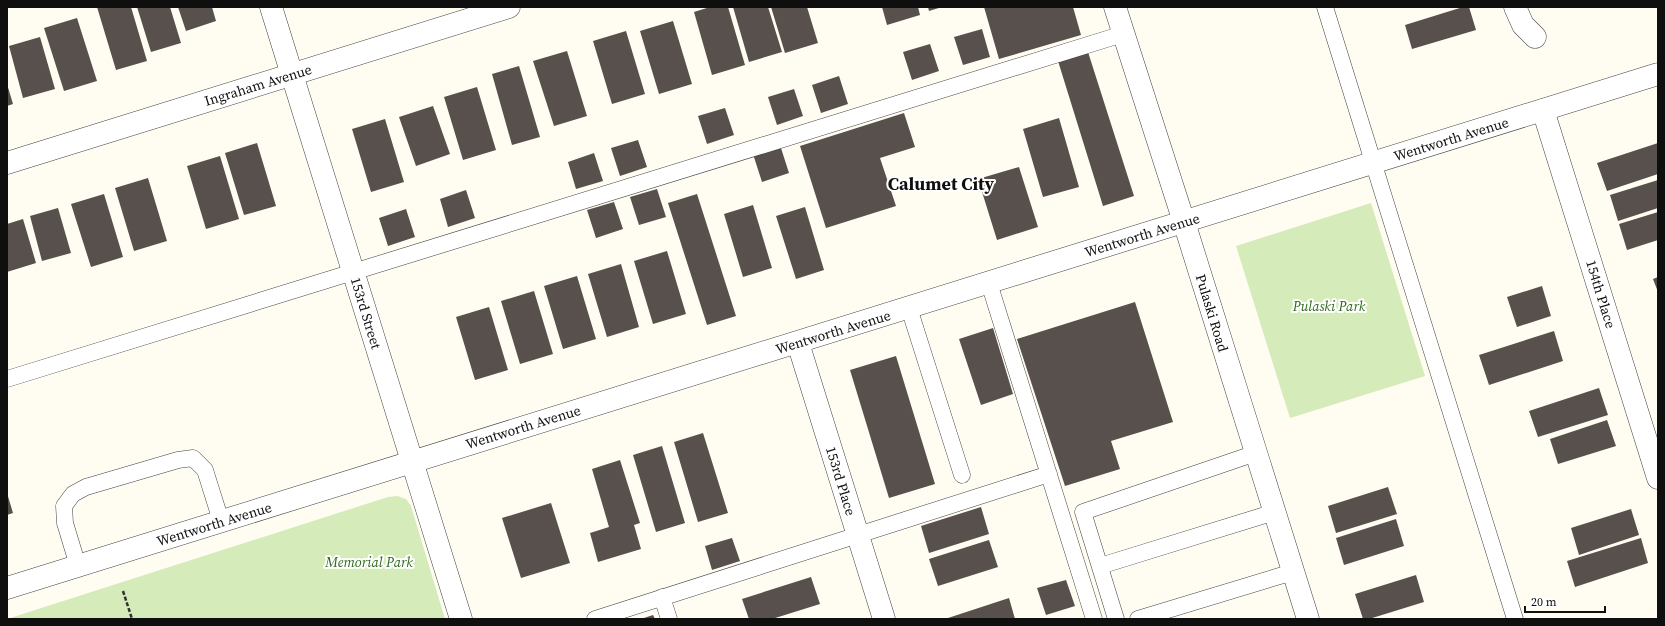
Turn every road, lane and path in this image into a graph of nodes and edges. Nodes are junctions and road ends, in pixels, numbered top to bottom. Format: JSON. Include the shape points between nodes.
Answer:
{"nodes":[{"id":1,"x":272,"y":7,"type":"edge"},
{"id":2,"x":508,"y":7,"type":"edge"},
{"id":3,"x":1115,"y":7,"type":"edge"},
{"id":4,"x":1325,"y":7,"type":"edge"},
{"id":5,"x":1515,"y":7,"type":"edge"},
{"id":6,"x":1123,"y":34,"type":"junction"},
{"id":7,"x":1535,"y":37,"type":"dead end"},
{"id":8,"x":292,"y":74,"type":"junction"},
{"id":9,"x":1658,"y":74,"type":"edge"},
{"id":10,"x":1543,"y":110,"type":"junction"},
{"id":11,"x":7,"y":163,"type":"edge"},
{"id":12,"x":1373,"y":163,"type":"junction"},
{"id":13,"x":1184,"y":222,"type":"junction"},
{"id":14,"x":353,"y":272,"type":"junction"},
{"id":15,"x":989,"y":283,"type":"junction"},
{"id":16,"x":909,"y":308,"type":"junction"},
{"id":17,"x":798,"y":343,"type":"junction"},
{"id":18,"x":7,"y":379,"type":"edge"},
{"id":19,"x":1256,"y":453,"type":"junction"},
{"id":20,"x":412,"y":462,"type":"junction"},
{"id":21,"x":1048,"y":474,"type":"junction"},
{"id":22,"x":962,"y":475,"type":"dead end"},
{"id":23,"x":1658,"y":478,"type":"edge"},
{"id":24,"x":1274,"y":512,"type":"junction"},
{"id":25,"x":221,"y":521,"type":"junction"},
{"id":26,"x":858,"y":534,"type":"junction"},
{"id":27,"x":78,"y":566,"type":"junction"},
{"id":28,"x":1100,"y":566,"type":"junction"},
{"id":29,"x":1293,"y":572,"type":"junction"},
{"id":30,"x":7,"y":588,"type":"edge"},
{"id":31,"x":123,"y":591,"type":"dead end"},
{"id":32,"x":662,"y":598,"type":"junction"},
{"id":33,"x":132,"y":619,"type":"edge"},
{"id":34,"x":461,"y":619,"type":"edge"},
{"id":35,"x":595,"y":619,"type":"edge"},
{"id":36,"x":669,"y":619,"type":"edge"},
{"id":37,"x":884,"y":619,"type":"edge"},
{"id":38,"x":1094,"y":619,"type":"edge"},
{"id":39,"x":1116,"y":619,"type":"edge"},
{"id":40,"x":1138,"y":619,"type":"edge"},
{"id":41,"x":1308,"y":619,"type":"edge"},
{"id":42,"x":1515,"y":619,"type":"edge"}],
"edges":[{"from":1,"to":8,"type":"street","name":"153rd Street"},
{"from":2,"to":8,"type":"street","name":"Ingraham Avenue"},
{"from":3,"to":6,"type":"street","name":"Pulaski Road"},
{"from":4,"to":12,"type":"lane"},
{"from":5,"to":7,"type":"street","via":[[1523,25]]},
{"from":6,"to":13,"type":"street","name":"Pulaski Road"},
{"from":6,"to":14,"type":"lane"},
{"from":8,"to":11,"type":"street","name":"Ingraham Avenue"},
{"from":8,"to":14,"type":"street","name":"153rd Street"},
{"from":9,"to":10,"type":"street","name":"Wentworth Avenue"},
{"from":10,"to":12,"type":"street","name":"Wentworth Avenue"},
{"from":10,"to":23,"type":"street","name":"154th Place"},
{"from":12,"to":13,"type":"street","name":"Wentworth Avenue"},
{"from":12,"to":42,"type":"lane"},
{"from":13,"to":15,"type":"street","name":"Wentworth Avenue"},
{"from":13,"to":19,"type":"street","name":"Pulaski Road"},
{"from":14,"to":18,"type":"lane"},
{"from":14,"to":20,"type":"street","name":"153rd Street"},
{"from":15,"to":16,"type":"street","name":"Wentworth Avenue"},
{"from":15,"to":21,"type":"lane"},
{"from":16,"to":17,"type":"street","name":"Wentworth Avenue"},
{"from":16,"to":22,"type":"lane"},
{"from":17,"to":20,"type":"street","name":"Wentworth Avenue"},
{"from":17,"to":26,"type":"street","name":"153rd Place"},
{"from":19,"to":24,"type":"street","name":"Pulaski Road"},
{"from":19,"to":28,"type":"lane","via":[[1083,512]]},
{"from":20,"to":25,"type":"street","name":"Wentworth Avenue"},
{"from":20,"to":34,"type":"street","name":"153rd Street"},
{"from":21,"to":26,"type":"lane"},
{"from":21,"to":38,"type":"lane"},
{"from":24,"to":28,"type":"lane"},
{"from":24,"to":29,"type":"street","name":"Pulaski Road"},
{"from":25,"to":27,"type":"street","name":"Wentworth Avenue"},
{"from":25,"to":27,"type":"lane","via":[[205,470],[193,458],[86,487],[73,494],[64,506],[65,522]]},
{"from":26,"to":32,"type":"lane"},
{"from":26,"to":37,"type":"street","name":"153rd Place"},
{"from":27,"to":30,"type":"street","name":"Wentworth Avenue"},
{"from":28,"to":39,"type":"lane"},
{"from":29,"to":40,"type":"lane"},
{"from":29,"to":41,"type":"street","name":"Pulaski Road"},
{"from":31,"to":33,"type":"path"},
{"from":32,"to":35,"type":"lane"},
{"from":32,"to":36,"type":"lane"}]}
